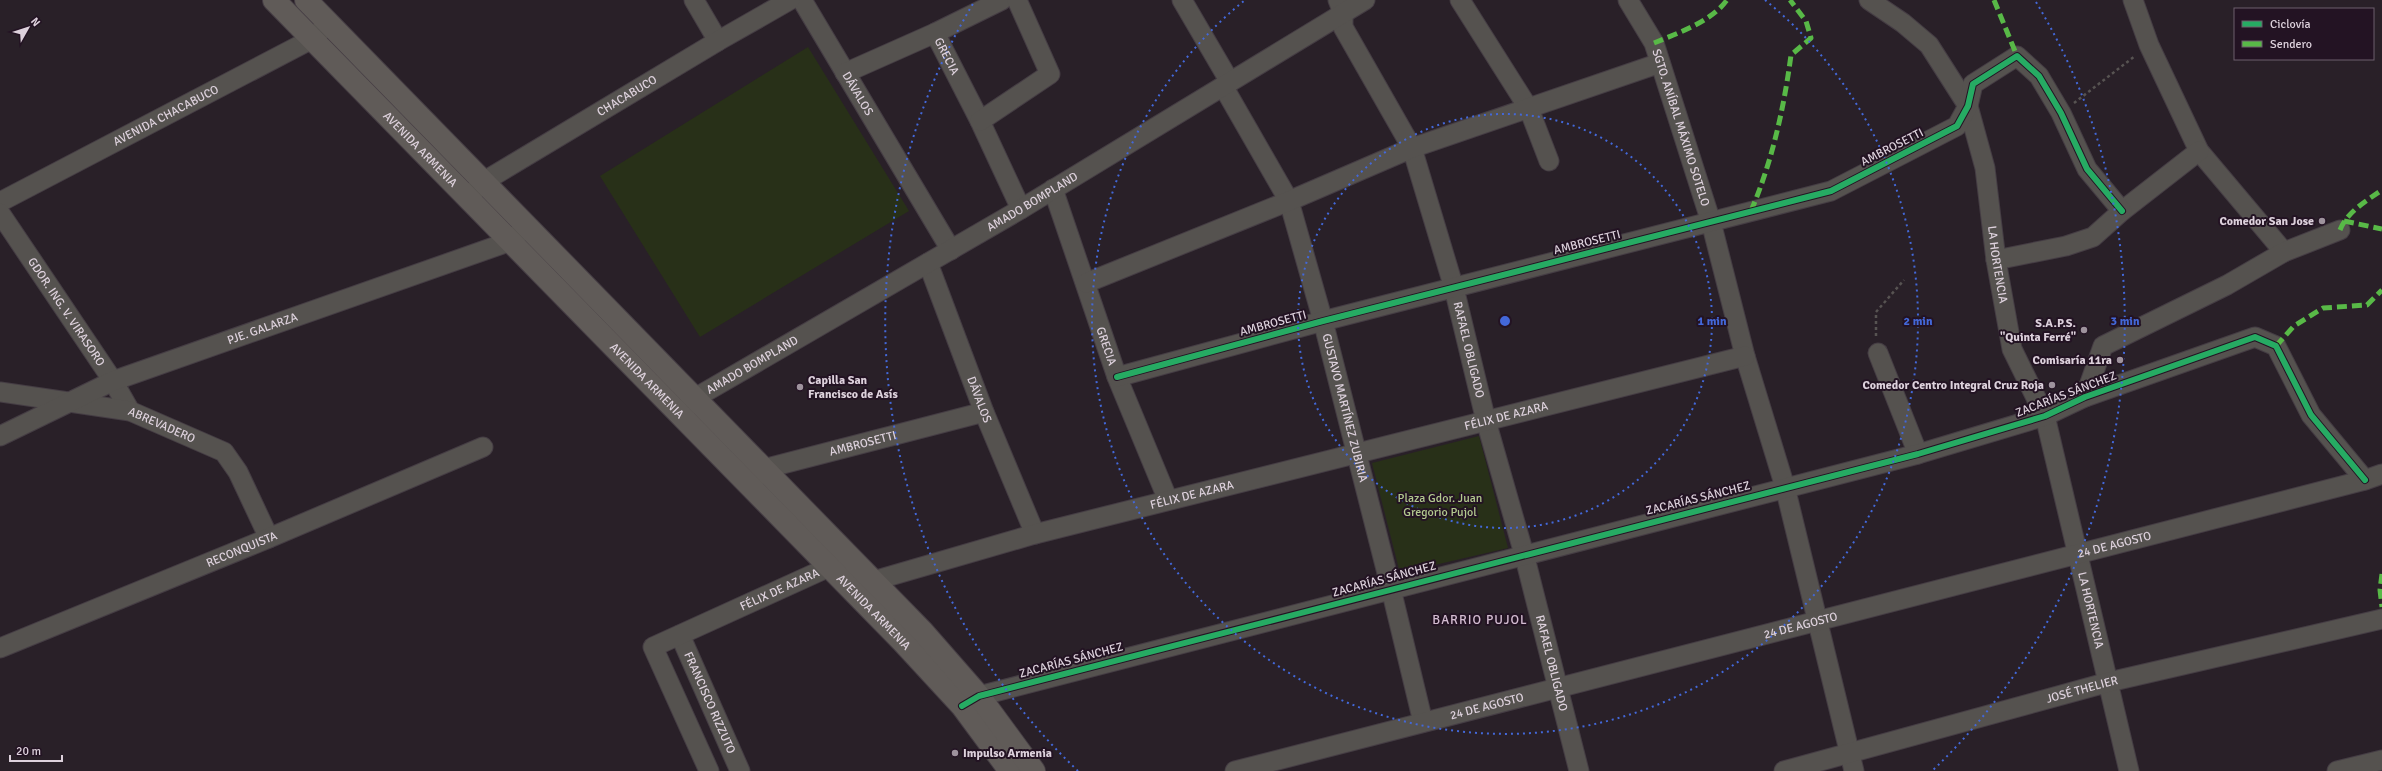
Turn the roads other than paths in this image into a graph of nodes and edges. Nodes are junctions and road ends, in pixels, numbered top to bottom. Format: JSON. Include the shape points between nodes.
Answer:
{"nodes":[{"id":1,"x":274,"y":0,"type":"edge"},
{"id":2,"x":306,"y":0,"type":"edge"},
{"id":3,"x":694,"y":0,"type":"edge"},
{"id":4,"x":790,"y":0,"type":"edge"},
{"id":5,"x":802,"y":0,"type":"edge"},
{"id":6,"x":1002,"y":0,"type":"edge"},
{"id":7,"x":1017,"y":0,"type":"edge"},
{"id":8,"x":1182,"y":0,"type":"edge"},
{"id":9,"x":1365,"y":0,"type":"edge"},
{"id":10,"x":1460,"y":0,"type":"edge"},
{"id":11,"x":1628,"y":0,"type":"edge"},
{"id":12,"x":1869,"y":0,"type":"edge"},
{"id":13,"x":2133,"y":0,"type":"edge"},
{"id":14,"x":1341,"y":7,"type":"edge"},
{"id":15,"x":329,"y":23,"type":"junction"},
{"id":16,"x":935,"y":33,"type":"junction"},
{"id":17,"x":312,"y":39,"type":"junction"},
{"id":18,"x":718,"y":41,"type":"junction"},
{"id":19,"x":1660,"y":63,"type":"junction"},
{"id":20,"x":845,"y":73,"type":"junction"},
{"id":21,"x":1227,"y":84,"type":"junction"},
{"id":22,"x":1968,"y":106,"type":"junction"},
{"id":23,"x":1529,"y":109,"type":"junction"},
{"id":24,"x":980,"y":121,"type":"junction"},
{"id":25,"x":1412,"y":148,"type":"junction"},
{"id":26,"x":2199,"y":151,"type":"junction"},
{"id":27,"x":1549,"y":161,"type":"dead end"},
{"id":28,"x":476,"y":189,"type":"junction"},
{"id":29,"x":1053,"y":189,"type":"junction"},
{"id":30,"x":1289,"y":201,"type":"junction"},
{"id":31,"x":0,"y":202,"type":"edge"},
{"id":32,"x":1021,"y":209,"type":"junction"},
{"id":33,"x":2122,"y":211,"type":"junction"},
{"id":34,"x":0,"y":213,"type":"edge"},
{"id":35,"x":1711,"y":222,"type":"junction"},
{"id":36,"x":2340,"y":230,"type":"dead end"},
{"id":37,"x":519,"y":233,"type":"junction"},
{"id":38,"x":951,"y":250,"type":"junction"},
{"id":39,"x":2284,"y":252,"type":"junction"},
{"id":40,"x":1996,"y":260,"type":"junction"},
{"id":41,"x":928,"y":263,"type":"junction"},
{"id":42,"x":1086,"y":283,"type":"junction"},
{"id":43,"x":1454,"y":288,"type":"junction"},
{"id":44,"x":1323,"y":321,"type":"junction"},
{"id":45,"x":1878,"y":353,"type":"road end"},
{"id":46,"x":1745,"y":356,"type":"junction"},
{"id":47,"x":1117,"y":377,"type":"junction"},
{"id":48,"x":113,"y":381,"type":"junction"},
{"id":49,"x":0,"y":392,"type":"edge"},
{"id":50,"x":2085,"y":397,"type":"junction"},
{"id":51,"x":695,"y":398,"type":"junction"},
{"id":52,"x":67,"y":402,"type":"junction"},
{"id":53,"x":130,"y":411,"type":"junction"},
{"id":54,"x":984,"y":412,"type":"junction"},
{"id":55,"x":679,"y":414,"type":"junction"},
{"id":56,"x":2045,"y":416,"type":"junction"},
{"id":57,"x":1486,"y":421,"type":"junction"},
{"id":58,"x":0,"y":436,"type":"edge"},
{"id":59,"x":483,"y":447,"type":"dead end"},
{"id":60,"x":1918,"y":454,"type":"junction"},
{"id":61,"x":1356,"y":455,"type":"junction"},
{"id":62,"x":763,"y":469,"type":"junction"},
{"id":63,"x":2374,"y":477,"type":"edge"},
{"id":64,"x":749,"y":485,"type":"junction"},
{"id":65,"x":1785,"y":487,"type":"junction"},
{"id":66,"x":1168,"y":500,"type":"junction"},
{"id":67,"x":1035,"y":534,"type":"junction"},
{"id":68,"x":269,"y":538,"type":"junction"},
{"id":69,"x":2078,"y":553,"type":"junction"},
{"id":70,"x":1524,"y":554,"type":"junction"},
{"id":71,"x":829,"y":567,"type":"junction"},
{"id":72,"x":873,"y":582,"type":"junction"},
{"id":73,"x":1392,"y":588,"type":"junction"},
{"id":74,"x":2382,"y":619,"type":"edge"},
{"id":75,"x":1818,"y":620,"type":"junction"},
{"id":76,"x":680,"y":635,"type":"junction"},
{"id":77,"x":0,"y":648,"type":"edge"},
{"id":78,"x":2109,"y":682,"type":"junction"},
{"id":79,"x":1557,"y":687,"type":"junction"},
{"id":80,"x":970,"y":701,"type":"junction"},
{"id":81,"x":1423,"y":722,"type":"junction"},
{"id":82,"x":2382,"y":760,"type":"edge"},
{"id":83,"x":1852,"y":762,"type":"edge"},
{"id":84,"x":1298,"y":763,"type":"edge"},
{"id":85,"x":709,"y":771,"type":"edge"},
{"id":86,"x":740,"y":771,"type":"edge"},
{"id":87,"x":1010,"y":771,"type":"edge"},
{"id":88,"x":1034,"y":771,"type":"edge"},
{"id":89,"x":1235,"y":771,"type":"edge"},
{"id":90,"x":1579,"y":771,"type":"edge"},
{"id":91,"x":1784,"y":771,"type":"edge"},
{"id":92,"x":2129,"y":771,"type":"edge"},
{"id":93,"x":2337,"y":771,"type":"edge"}],
"edges":[{"from":1,"to":17,"type":"main road","name":"AVENIDA ARMENIA"},
{"from":2,"to":15,"type":"main road","name":"AVENIDA ARMENIA"},
{"from":3,"to":18,"type":"street"},
{"from":4,"to":18,"type":"street","name":"CHACABUCO"},
{"from":5,"to":20,"type":"street","name":"DÁVALOS"},
{"from":6,"to":16,"type":"street"},
{"from":7,"to":24,"type":"street","via":[[1050,74]]},
{"from":8,"to":21,"type":"street","name":"GUSTAVO MARTÍNEZ ZUBIRIA"},
{"from":9,"to":14,"type":"street","name":"AMADO BOMPLAND"},
{"from":10,"to":23,"type":"street"},
{"from":11,"to":19,"type":"street","name":"SGTO. ANÍBAL MÁXIMO SOTELO","via":[[1654,43]]},
{"from":12,"to":22,"type":"street","name":"LA HORTENCIA","via":[[1929,45]]},
{"from":13,"to":26,"type":"street","via":[[2149,45]]},
{"from":14,"to":21,"type":"street","name":"AMADO BOMPLAND"},
{"from":14,"to":25,"type":"street","name":"RAFAEL OBLIGADO","via":[[1343,27]]},
{"from":15,"to":17,"type":"street","name":"AVENIDA CHACABUCO"},
{"from":15,"to":28,"type":"main road","name":"AVENIDA ARMENIA"},
{"from":16,"to":20,"type":"street"},
{"from":16,"to":24,"type":"street","name":"GRECIA"},
{"from":17,"to":28,"type":"main road","name":"AVENIDA ARMENIA"},
{"from":17,"to":31,"type":"street","name":"AVENIDA CHACABUCO"},
{"from":18,"to":28,"type":"street","name":"CHACABUCO"},
{"from":19,"to":23,"type":"street"},
{"from":19,"to":35,"type":"street","name":"SGTO. ANÍBAL MÁXIMO SOTELO"},
{"from":20,"to":38,"type":"street","name":"DÁVALOS"},
{"from":21,"to":29,"type":"street","name":"AMADO BOMPLAND"},
{"from":21,"to":30,"type":"street","name":"GUSTAVO MARTÍNEZ ZUBIRIA"},
{"from":22,"to":33,"type":"street","name":"AMBROSETTI","via":[[1973,84],[2017,56],[2039,76],[2061,113],[2087,169]]},
{"from":22,"to":35,"type":"street","name":"AMBROSETTI","via":[[1957,126],[1831,191]]},
{"from":22,"to":40,"type":"street","name":"LA HORTENCIA","via":[[1985,168]]},
{"from":23,"to":25,"type":"street"},
{"from":23,"to":27,"type":"street"},
{"from":24,"to":32,"type":"street","name":"GRECIA"},
{"from":25,"to":30,"type":"street"},
{"from":25,"to":43,"type":"street","name":"RAFAEL OBLIGADO"},
{"from":26,"to":33,"type":"street"},
{"from":26,"to":39,"type":"street"},
{"from":28,"to":37,"type":"main road","name":"AVENIDA ARMENIA"},
{"from":29,"to":32,"type":"street","name":"AMADO BOMPLAND"},
{"from":29,"to":42,"type":"street","name":"GRECIA"},
{"from":30,"to":42,"type":"street"},
{"from":30,"to":44,"type":"street","name":"GUSTAVO MARTÍNEZ ZUBIRIA"},
{"from":32,"to":38,"type":"street","name":"AMADO BOMPLAND"},
{"from":33,"to":40,"type":"street","via":[[2093,237],[2066,246]]},
{"from":34,"to":48,"type":"street","name":"GDOR. ING. V. VIRASORO"},
{"from":35,"to":43,"type":"street","name":"AMBROSETTI"},
{"from":35,"to":46,"type":"street","name":"SGTO. ANÍBAL MÁXIMO SOTELO"},
{"from":36,"to":39,"type":"street"},
{"from":37,"to":48,"type":"street","name":"PJE. GALARZA"},
{"from":37,"to":51,"type":"main road","name":"AVENIDA ARMENIA"},
{"from":37,"to":55,"type":"main road","name":"AVENIDA ARMENIA"},
{"from":38,"to":41,"type":"street","name":"AMADO BOMPLAND"},
{"from":39,"to":50,"type":"street","via":[[2227,285],[2103,346]]},
{"from":40,"to":56,"type":"street","name":"LA HORTENCIA","via":[[2012,349]]},
{"from":41,"to":51,"type":"street","name":"AMADO BOMPLAND"},
{"from":41,"to":54,"type":"street","name":"DÁVALOS"},
{"from":42,"to":47,"type":"street","name":"GRECIA"},
{"from":43,"to":44,"type":"street","name":"AMBROSETTI"},
{"from":43,"to":57,"type":"street","name":"RAFAEL OBLIGADO"},
{"from":44,"to":47,"type":"street","name":"AMBROSETTI"},
{"from":44,"to":61,"type":"street","name":"GUSTAVO MARTÍNEZ ZUBIRIA"},
{"from":45,"to":60,"type":"street"},
{"from":46,"to":57,"type":"street","name":"FÉLIX DE AZARA"},
{"from":46,"to":65,"type":"street","name":"SGTO. ANÍBAL MÁXIMO SOTELO"},
{"from":47,"to":66,"type":"street","name":"GRECIA"},
{"from":48,"to":52,"type":"street","name":"PJE. GALARZA"},
{"from":48,"to":53,"type":"street","name":"GDOR. ING. V. VIRASORO"},
{"from":49,"to":52,"type":"street","name":"ABREVADERO"},
{"from":50,"to":56,"type":"street","name":"ZACARÍAS SÁNCHEZ"},
{"from":50,"to":63,"type":"street","name":"ZACARÍAS SÁNCHEZ","via":[[2255,337],[2276,346],[2311,415]]},
{"from":51,"to":55,"type":"street","name":"AMADO BOMPLAND"},
{"from":51,"to":62,"type":"main road","name":"AVENIDA ARMENIA"},
{"from":52,"to":53,"type":"street","name":"ABREVADERO"},
{"from":52,"to":58,"type":"street","name":"PJE. GALARZA"},
{"from":53,"to":68,"type":"street","name":"ABREVADERO","via":[[224,452],[238,472]]},
{"from":54,"to":62,"type":"street","name":"AMBROSETTI"},
{"from":54,"to":67,"type":"street","name":"DÁVALOS"},
{"from":55,"to":64,"type":"main road","name":"AVENIDA ARMENIA"},
{"from":56,"to":60,"type":"street","name":"ZACARÍAS SÁNCHEZ"},
{"from":56,"to":69,"type":"street","name":"LA HORTENCIA"},
{"from":57,"to":61,"type":"street","name":"FÉLIX DE AZARA"},
{"from":57,"to":70,"type":"street","name":"RAFAEL OBLIGADO"},
{"from":59,"to":68,"type":"street","name":"RECONQUISTA"},
{"from":60,"to":65,"type":"street","name":"ZACARÍAS SÁNCHEZ"},
{"from":61,"to":66,"type":"street","name":"FÉLIX DE AZARA"},
{"from":61,"to":73,"type":"street","name":"GUSTAVO MARTÍNEZ ZUBIRIA"},
{"from":62,"to":64,"type":"street"},
{"from":62,"to":72,"type":"main road","name":"AVENIDA ARMENIA"},
{"from":63,"to":69,"type":"street","name":"24 DE AGOSTO"},
{"from":64,"to":71,"type":"main road","name":"AVENIDA ARMENIA"},
{"from":65,"to":70,"type":"street","name":"ZACARÍAS SÁNCHEZ"},
{"from":65,"to":75,"type":"street","name":"SGTO. ANÍBAL MÁXIMO SOTELO"},
{"from":66,"to":67,"type":"street","name":"FÉLIX DE AZARA"},
{"from":67,"to":72,"type":"street","name":"FÉLIX DE AZARA"},
{"from":68,"to":77,"type":"street","name":"RECONQUISTA"},
{"from":69,"to":75,"type":"street","name":"24 DE AGOSTO"},
{"from":69,"to":78,"type":"street","name":"LA HORTENCIA"},
{"from":70,"to":73,"type":"street","name":"ZACARÍAS SÁNCHEZ"},
{"from":70,"to":79,"type":"street","name":"RAFAEL OBLIGADO"},
{"from":71,"to":72,"type":"street","name":"FÉLIX DE AZARA"},
{"from":71,"to":76,"type":"street","name":"FÉLIX DE AZARA"},
{"from":71,"to":80,"type":"main road","name":"AVENIDA ARMENIA","via":[[902,640]]},
{"from":72,"to":80,"type":"main road","name":"AVENIDA ARMENIA","via":[[923,632]]},
{"from":73,"to":80,"type":"street","name":"ZACARÍAS SÁNCHEZ"},
{"from":73,"to":81,"type":"street","name":"GUSTAVO MARTÍNEZ ZUBIRIA"},
{"from":74,"to":78,"type":"street","name":"JOSÉ THELIER"},
{"from":75,"to":79,"type":"street","name":"24 DE AGOSTO"},
{"from":75,"to":83,"type":"street","name":"SGTO. ANÍBAL MÁXIMO SOTELO"},
{"from":76,"to":85,"type":"street","name":"FÉLIX DE AZARA","via":[[654,647]]},
{"from":76,"to":86,"type":"street","name":"FRANCISCO RIZZUTO"},
{"from":78,"to":83,"type":"street","name":"JOSÉ THELIER"},
{"from":78,"to":92,"type":"street","name":"LA HORTENCIA"},
{"from":79,"to":81,"type":"street","name":"24 DE AGOSTO"},
{"from":79,"to":90,"type":"street","name":"RAFAEL OBLIGADO"},
{"from":80,"to":87,"type":"main road","name":"AVENIDA ARMENIA"},
{"from":80,"to":88,"type":"main road","name":"AVENIDA ARMENIA"},
{"from":81,"to":84,"type":"street","name":"24 DE AGOSTO"},
{"from":82,"to":93,"type":"street"},
{"from":83,"to":91,"type":"street","name":"JOSÉ THELIER"},
{"from":84,"to":89,"type":"street","name":"24 DE AGOSTO"}]}
